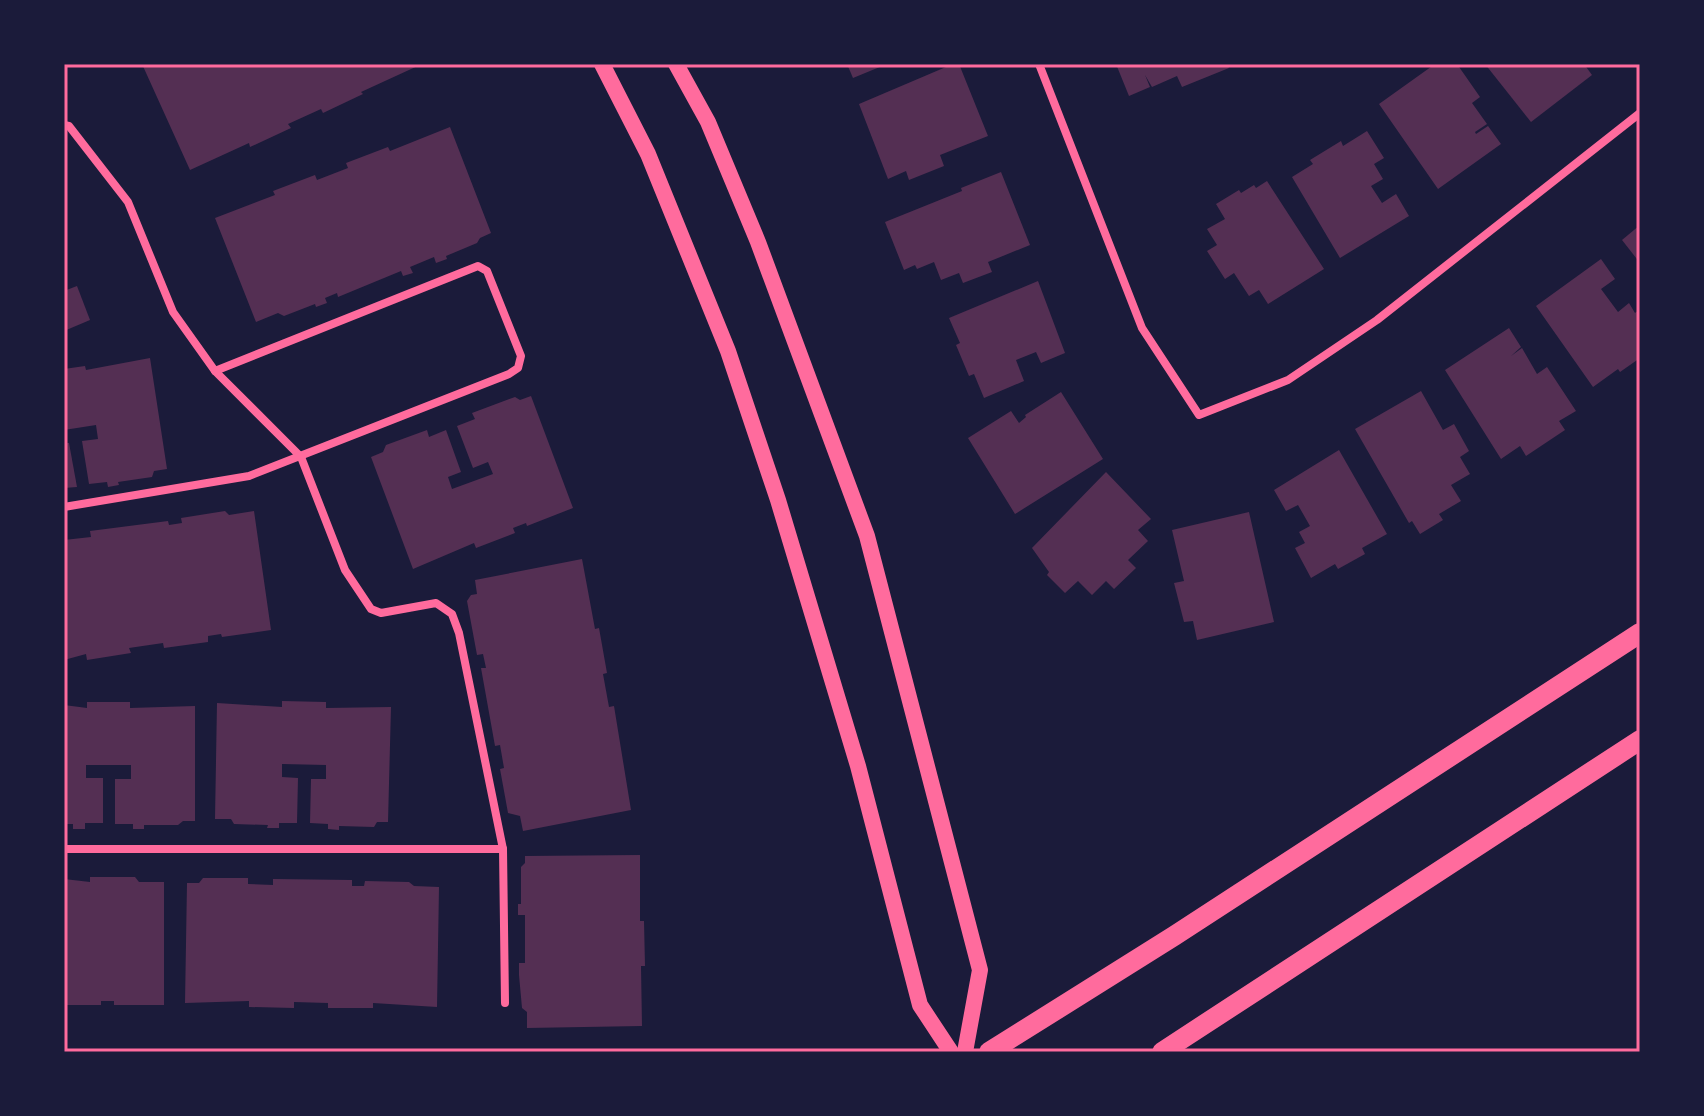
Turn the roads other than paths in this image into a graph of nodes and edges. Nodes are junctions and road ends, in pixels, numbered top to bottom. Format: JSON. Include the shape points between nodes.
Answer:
{"nodes":[{"id":1,"x":602,"y":64,"type":"edge"},
{"id":2,"x":676,"y":64,"type":"edge"},
{"id":3,"x":1039,"y":64,"type":"edge"},
{"id":4,"x":1640,"y":113,"type":"edge"},
{"id":5,"x":64,"y":125,"type":"edge"},
{"id":6,"x":215,"y":371,"type":"junction"},
{"id":7,"x":301,"y":457,"type":"junction"},
{"id":8,"x":64,"y":507,"type":"edge"},
{"id":9,"x":1640,"y":633,"type":"edge"},
{"id":10,"x":1640,"y":740,"type":"edge"},
{"id":11,"x":64,"y":849,"type":"edge"},
{"id":12,"x":503,"y":849,"type":"junction"},
{"id":13,"x":505,"y":1003,"type":"dead end"},
{"id":14,"x":951,"y":1052,"type":"edge"},
{"id":15,"x":965,"y":1052,"type":"edge"},
{"id":16,"x":989,"y":1052,"type":"edge"},
{"id":17,"x":1162,"y":1052,"type":"edge"}],
"edges":[{"from":1,"to":14,"type":"main road","via":[[648,154],[728,351],[858,766],[920,1005]]},
{"from":2,"to":15,"type":"main road","via":[[708,122],[758,242],[867,536],[980,970]]},
{"from":3,"to":4,"type":"street","via":[[1142,328],[1199,415],[1288,380],[1377,320]]},
{"from":5,"to":6,"type":"street","via":[[87,146],[128,202],[173,312]]},
{"from":6,"to":7,"type":"street"},
{"from":6,"to":7,"type":"street","via":[[467,269],[478,266],[487,271],[521,356],[518,368]]},
{"from":7,"to":8,"type":"street","via":[[249,476]]},
{"from":7,"to":12,"type":"street","via":[[345,570],[371,609],[381,613],[436,603],[452,614]]},
{"from":9,"to":16,"type":"main road"},
{"from":10,"to":17,"type":"main road"},
{"from":11,"to":12,"type":"street"},
{"from":12,"to":13,"type":"street"}]}
